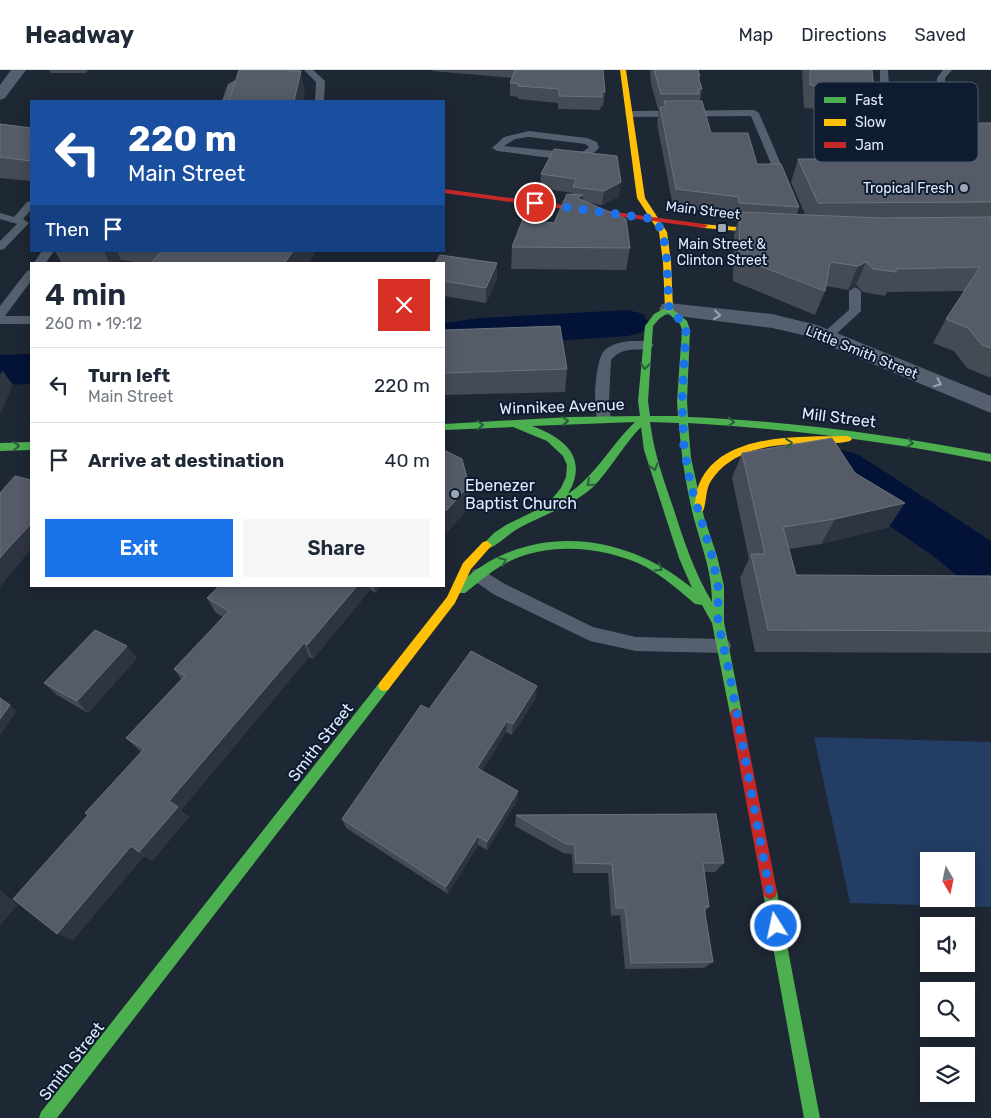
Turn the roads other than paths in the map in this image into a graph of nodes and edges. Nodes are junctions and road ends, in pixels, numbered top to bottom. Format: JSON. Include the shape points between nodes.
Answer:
{"nodes":[{"id":1,"x":19,"y":70,"type":"edge"},
{"id":2,"x":297,"y":70,"type":"edge"},
{"id":3,"x":308,"y":70,"type":"edge"},
{"id":4,"x":623,"y":70,"type":"edge"},
{"id":5,"x":948,"y":70,"type":"edge"},
{"id":6,"x":941,"y":82,"type":"edge"},
{"id":7,"x":0,"y":94,"type":"edge"},
{"id":8,"x":227,"y":100,"type":"edge"},
{"id":9,"x":320,"y":100,"type":"edge"},
{"id":10,"x":630,"y":114,"type":"junction"},
{"id":11,"x":978,"y":135,"type":"edge"},
{"id":12,"x":991,"y":143,"type":"edge"},
{"id":13,"x":497,"y":148,"type":"joint"},
{"id":14,"x":445,"y":191,"type":"edge"},
{"id":15,"x":787,"y":192,"type":"edge"},
{"id":16,"x":30,"y":205,"type":"edge"},
{"id":17,"x":0,"y":216,"type":"edge"},
{"id":18,"x":654,"y":219,"type":"junction"},
{"id":19,"x":16,"y":221,"type":"junction"},
{"id":20,"x":779,"y":232,"type":"edge"},
{"id":21,"x":0,"y":248,"type":"edge"},
{"id":22,"x":30,"y":277,"type":"edge"},
{"id":23,"x":855,"y":291,"type":"dead end"},
{"id":24,"x":669,"y":310,"type":"junction"},
{"id":25,"x":0,"y":314,"type":"edge"},
{"id":26,"x":0,"y":320,"type":"edge"},
{"id":27,"x":30,"y":320,"type":"edge"},
{"id":28,"x":827,"y":336,"type":"junction"},
{"id":29,"x":648,"y":345,"type":"junction"},
{"id":30,"x":961,"y":392,"type":"junction"},
{"id":31,"x":991,"y":405,"type":"edge"},
{"id":32,"x":991,"y":414,"type":"edge"},
{"id":33,"x":604,"y":420,"type":"junction"},
{"id":34,"x":644,"y":420,"type":"junction"},
{"id":35,"x":682,"y":420,"type":"junction"},
{"id":36,"x":516,"y":424,"type":"junction"},
{"id":37,"x":445,"y":427,"type":"edge"},
{"id":38,"x":876,"y":437,"type":"junction"},
{"id":39,"x":30,"y":446,"type":"edge"},
{"id":40,"x":0,"y":447,"type":"edge"},
{"id":41,"x":991,"y":458,"type":"edge"},
{"id":42,"x":545,"y":510,"type":"junction"},
{"id":43,"x":699,"y":517,"type":"junction"},
{"id":44,"x":479,"y":575,"type":"junction"},
{"id":45,"x":451,"y":600,"type":"junction"},
{"id":46,"x":718,"y":622,"type":"junction"},
{"id":47,"x":723,"y":646,"type":"junction"},
{"id":48,"x":47,"y":1118,"type":"edge"},
{"id":49,"x":812,"y":1118,"type":"edge"}],
"edges":[{"from":1,"to":7,"type":"street"},
{"from":2,"to":8,"type":"lane","via":[[252,75],[231,86]]},
{"from":3,"to":9,"type":"lane","via":[[321,81]]},
{"from":4,"to":10,"type":"main road"},
{"from":5,"to":6,"type":"lane"},
{"from":10,"to":15,"type":"lane","via":[[754,113]]},
{"from":10,"to":18,"type":"main road","via":[[641,198]]},
{"from":11,"to":12,"type":"lane"},
{"from":13,"to":13,"type":"lane","via":[[511,136],[529,134],[578,139],[594,144],[588,153],[576,156]]},
{"from":14,"to":18,"type":"main road","name":"Main Street"},
{"from":16,"to":19,"type":"lane"},
{"from":17,"to":19,"type":"lane"},
{"from":18,"to":20,"type":"main road","name":"Main Street"},
{"from":18,"to":24,"type":"main road","via":[[663,232]]},
{"from":19,"to":21,"type":"lane","via":[[24,223]]},
{"from":22,"to":25,"type":"lane"},
{"from":23,"to":28,"type":"lane","via":[[855,312]]},
{"from":24,"to":28,"type":"street","name":"Little Smith Street","one_way":true,"via":[[772,321]]},
{"from":24,"to":29,"type":"main road","via":[[659,314],[649,326]]},
{"from":24,"to":35,"type":"main road","via":[[684,323],[686,330]]},
{"from":26,"to":27,"type":"lane"},
{"from":28,"to":30,"type":"street","name":"Little Smith Street","one_way":true},
{"from":29,"to":33,"type":"lane","via":[[629,344],[608,353],[604,359]]},
{"from":29,"to":34,"type":"main road","one_way":true},
{"from":30,"to":31,"type":"street","name":"Little Smith Street"},
{"from":30,"to":32,"type":"street"},
{"from":33,"to":34,"type":"main road","name":"Winnikee Avenue"},
{"from":36,"to":33,"type":"main road","name":"Winnikee Avenue","one_way":true},
{"from":34,"to":35,"type":"main road","name":"Winnikee Avenue"},
{"from":34,"to":42,"type":"main road","name":"Smith Street","one_way":true,"via":[[627,435],[595,478]]},
{"from":34,"to":46,"type":"main road","one_way":true,"via":[[649,450],[684,558],[696,587]]},
{"from":35,"to":38,"type":"main road","name":"Mill Street","one_way":true},
{"from":35,"to":43,"type":"main road","via":[[686,458]]},
{"from":37,"to":36,"type":"main road","name":"Winnikee Avenue","one_way":true},
{"from":36,"to":42,"type":"main road","via":[[547,434],[569,455],[572,475],[569,484]]},
{"from":38,"to":41,"type":"main road","name":"Mill Street","one_way":true},
{"from":43,"to":38,"type":"main road","one_way":true,"via":[[700,494],[709,471],[728,454],[773,444]]},
{"from":40,"to":39,"type":"main road","one_way":true},
{"from":42,"to":45,"type":"main road","name":"Smith Street","via":[[519,522],[486,544],[463,570]]},
{"from":43,"to":46,"type":"main road","via":[[718,586]]},
{"from":44,"to":45,"type":"main road"},
{"from":44,"to":46,"type":"main road","one_way":true,"via":[[531,549],[574,543],[598,546],[618,550],[656,566],[688,590]]},
{"from":44,"to":47,"type":"lane","via":[[499,589],[590,634],[636,644]]},
{"from":45,"to":48,"type":"main road","name":"Smith Street"},
{"from":46,"to":47,"type":"main road"},
{"from":47,"to":49,"type":"main road"}]}
